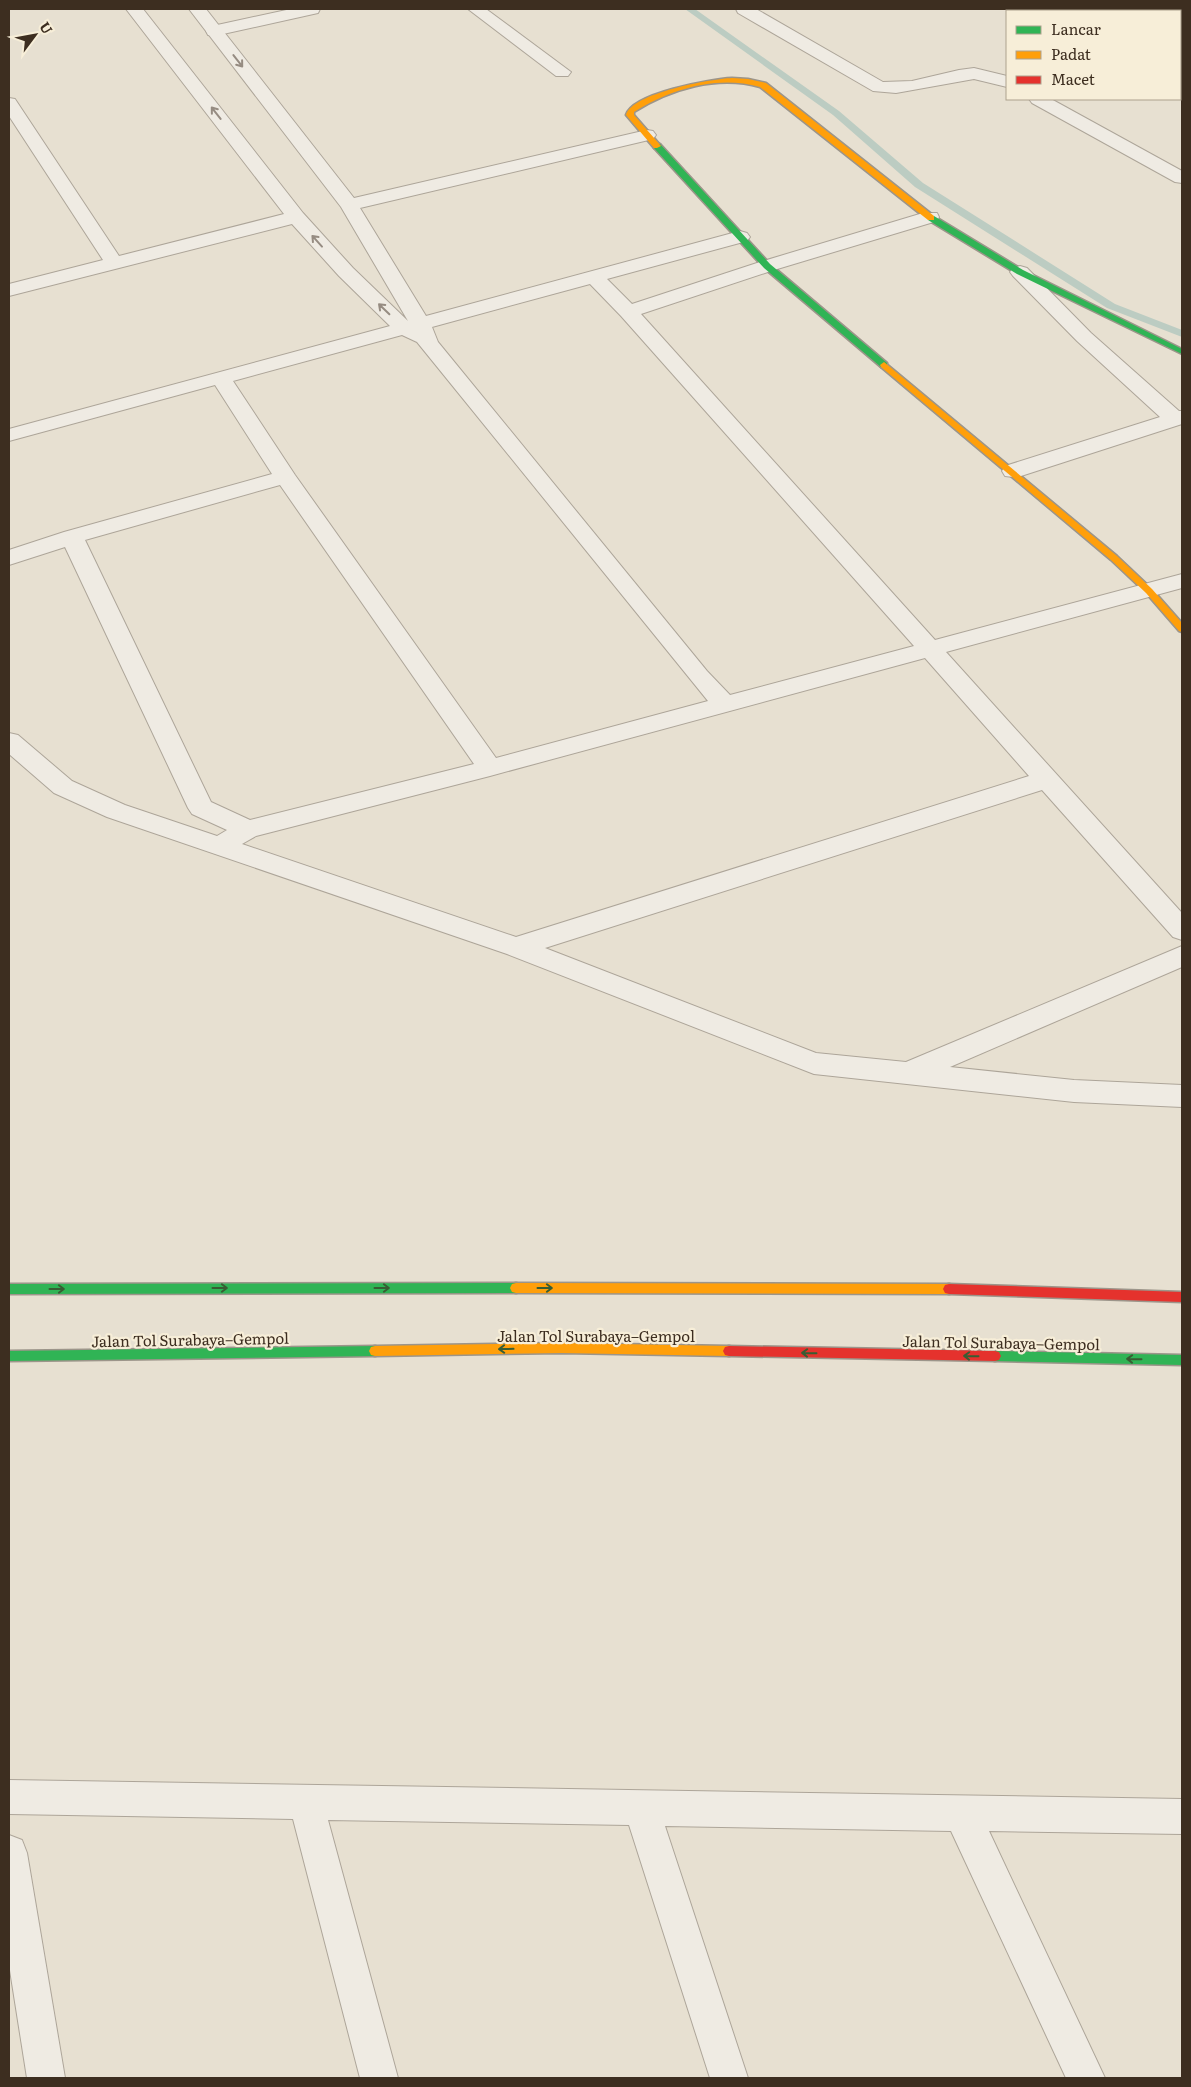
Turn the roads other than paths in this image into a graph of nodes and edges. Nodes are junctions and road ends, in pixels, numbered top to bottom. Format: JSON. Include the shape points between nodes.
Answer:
{"nodes":[{"id":1,"x":134,"y":9,"type":"edge"},
{"id":2,"x":197,"y":9,"type":"edge"},
{"id":3,"x":312,"y":9,"type":"edge"},
{"id":4,"x":476,"y":9,"type":"edge"},
{"id":5,"x":744,"y":9,"type":"edge"},
{"id":6,"x":214,"y":31,"type":"junction"},
{"id":7,"x":562,"y":72,"type":"dead end"},
{"id":8,"x":1006,"y":82,"type":"edge"},
{"id":9,"x":1040,"y":100,"type":"edge"},
{"id":10,"x":9,"y":103,"type":"edge"},
{"id":11,"x":647,"y":135,"type":"junction"},
{"id":12,"x":1182,"y":178,"type":"edge"},
{"id":13,"x":349,"y":205,"type":"junction"},
{"id":14,"x":296,"y":217,"type":"junction"},
{"id":15,"x":930,"y":217,"type":"junction"},
{"id":16,"x":740,"y":237,"type":"junction"},
{"id":17,"x":114,"y":263,"type":"junction"},
{"id":18,"x":767,"y":266,"type":"junction"},
{"id":19,"x":384,"y":267,"type":"junction"},
{"id":20,"x":1020,"y":272,"type":"junction"},
{"id":21,"x":350,"y":276,"type":"junction"},
{"id":22,"x":594,"y":278,"type":"junction"},
{"id":23,"x":9,"y":290,"type":"edge"},
{"id":24,"x":628,"y":312,"type":"junction"},
{"id":25,"x":412,"y":325,"type":"junction"},
{"id":26,"x":1182,"y":352,"type":"edge"},
{"id":27,"x":222,"y":378,"type":"junction"},
{"id":28,"x":1179,"y":418,"type":"edge"},
{"id":29,"x":9,"y":434,"type":"edge"},
{"id":30,"x":1013,"y":471,"type":"junction"},
{"id":31,"x":285,"y":477,"type":"junction"},
{"id":32,"x":72,"y":537,"type":"junction"},
{"id":33,"x":9,"y":558,"type":"edge"},
{"id":34,"x":1182,"y":581,"type":"edge"},
{"id":35,"x":1148,"y":591,"type":"junction"},
{"id":36,"x":1182,"y":630,"type":"edge"},
{"id":37,"x":930,"y":648,"type":"junction"},
{"id":38,"x":725,"y":705,"type":"junction"},
{"id":39,"x":9,"y":741,"type":"edge"},
{"id":40,"x":490,"y":768,"type":"junction"},
{"id":41,"x":1047,"y":779,"type":"junction"},
{"id":42,"x":248,"y":829,"type":"junction"},
{"id":43,"x":220,"y":846,"type":"junction"},
{"id":44,"x":1182,"y":930,"type":"edge"},
{"id":45,"x":516,"y":947,"type":"junction"},
{"id":46,"x":1182,"y":956,"type":"edge"},
{"id":47,"x":906,"y":1074,"type":"junction"},
{"id":48,"x":1182,"y":1096,"type":"edge"},
{"id":49,"x":9,"y":1289,"type":"edge"},
{"id":50,"x":1182,"y":1297,"type":"edge"},
{"id":51,"x":9,"y":1356,"type":"edge"},
{"id":52,"x":1182,"y":1360,"type":"edge"},
{"id":53,"x":9,"y":1797,"type":"edge"},
{"id":54,"x":306,"y":1803,"type":"junction"},
{"id":55,"x":642,"y":1809,"type":"junction"},
{"id":56,"x":962,"y":1814,"type":"junction"},
{"id":57,"x":1182,"y":1817,"type":"edge"},
{"id":58,"x":9,"y":1853,"type":"edge"},
{"id":59,"x":46,"y":2078,"type":"edge"},
{"id":60,"x":379,"y":2078,"type":"edge"},
{"id":61,"x":729,"y":2078,"type":"edge"},
{"id":62,"x":1086,"y":2078,"type":"edge"}],
"edges":[{"from":14,"to":1,"type":"street","one_way":true},
{"from":2,"to":6,"type":"street"},
{"from":3,"to":6,"type":"street"},
{"from":4,"to":7,"type":"street"},
{"from":5,"to":8,"type":"street","via":[[879,87],[905,87],[968,72],[988,74]]},
{"from":6,"to":13,"type":"street","one_way":true},
{"from":9,"to":12,"type":"street"},
{"from":10,"to":17,"type":"street"},
{"from":11,"to":13,"type":"street"},
{"from":11,"to":15,"type":"main road","via":[[630,115],[636,106],[648,99],[726,79],[752,80],[772,91]]},
{"from":11,"to":16,"type":"main road"},
{"from":13,"to":19,"type":"street"},
{"from":14,"to":17,"type":"street"},
{"from":21,"to":14,"type":"street","one_way":true},
{"from":15,"to":18,"type":"street"},
{"from":15,"to":20,"type":"main road"},
{"from":16,"to":18,"type":"main road"},
{"from":16,"to":22,"type":"street"},
{"from":17,"to":23,"type":"street"},
{"from":18,"to":24,"type":"street"},
{"from":18,"to":30,"type":"main road"},
{"from":19,"to":21,"type":"street"},
{"from":19,"to":25,"type":"street"},
{"from":20,"to":26,"type":"main road"},
{"from":20,"to":28,"type":"street","via":[[1084,336]]},
{"from":25,"to":21,"type":"street","one_way":true},
{"from":22,"to":24,"type":"street"},
{"from":22,"to":25,"type":"street"},
{"from":24,"to":37,"type":"street"},
{"from":25,"to":27,"type":"street"},
{"from":25,"to":38,"type":"street"},
{"from":27,"to":29,"type":"street"},
{"from":27,"to":31,"type":"street"},
{"from":28,"to":30,"type":"street"},
{"from":30,"to":35,"type":"main road"},
{"from":31,"to":32,"type":"street"},
{"from":31,"to":40,"type":"street"},
{"from":32,"to":33,"type":"street"},
{"from":32,"to":42,"type":"street","via":[[201,808]]},
{"from":34,"to":35,"type":"street"},
{"from":35,"to":36,"type":"main road"},
{"from":35,"to":37,"type":"street"},
{"from":37,"to":38,"type":"street"},
{"from":37,"to":41,"type":"street"},
{"from":38,"to":40,"type":"street"},
{"from":39,"to":43,"type":"street","via":[[63,787],[116,811]]},
{"from":40,"to":42,"type":"street"},
{"from":41,"to":44,"type":"street"},
{"from":41,"to":45,"type":"street"},
{"from":42,"to":43,"type":"street"},
{"from":43,"to":45,"type":"street"},
{"from":45,"to":47,"type":"street","via":[[814,1063]]},
{"from":46,"to":47,"type":"street"},
{"from":47,"to":48,"type":"street","via":[[1074,1091]]},
{"from":49,"to":50,"type":"main road","one_way":true,"via":[[906,1288]]},
{"from":52,"to":51,"type":"main road","name":"Jalan Tol Surabaya–Gempol","one_way":true,"via":[[562,1348]]},
{"from":53,"to":54,"type":"street"},
{"from":54,"to":55,"type":"street"},
{"from":54,"to":60,"type":"street"},
{"from":55,"to":56,"type":"street"},
{"from":55,"to":61,"type":"street"},
{"from":56,"to":57,"type":"street"},
{"from":56,"to":62,"type":"street"},
{"from":58,"to":59,"type":"street"}]}
